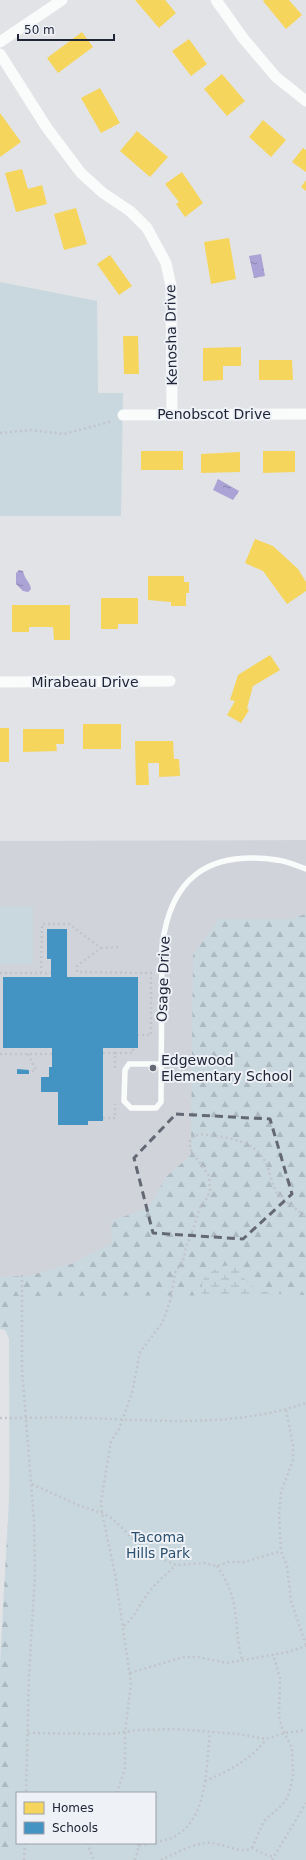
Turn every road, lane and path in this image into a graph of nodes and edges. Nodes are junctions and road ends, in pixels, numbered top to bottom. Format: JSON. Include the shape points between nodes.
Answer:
{"nodes":[{"id":1,"x":62,"y":0,"type":"edge"},
{"id":2,"x":216,"y":0,"type":"edge"},
{"id":3,"x":0,"y":42,"type":"edge"},
{"id":4,"x":0,"y":54,"type":"edge"},
{"id":5,"x":306,"y":101,"type":"edge"},
{"id":6,"x":306,"y":414,"type":"edge"},
{"id":7,"x":123,"y":415,"type":"joint"},
{"id":8,"x":172,"y":415,"type":"junction"},
{"id":9,"x":0,"y":433,"type":"edge"},
{"id":10,"x":170,"y":681,"type":"dead end"},
{"id":11,"x":0,"y":682,"type":"edge"},
{"id":12,"x":306,"y":869,"type":"edge"},
{"id":13,"x":121,"y":947,"type":"dead end"},
{"id":14,"x":101,"y":948,"type":"junction"},
{"id":15,"x":0,"y":973,"type":"edge"},
{"id":16,"x":41,"y":973,"type":"junction"},
{"id":17,"x":51,"y":973,"type":"dead end"},
{"id":18,"x":138,"y":1035,"type":"dead end"},
{"id":19,"x":133,"y":1048,"type":"dead end"},
{"id":20,"x":103,"y":1053,"type":"dead end"},
{"id":21,"x":115,"y":1053,"type":"junction"},
{"id":22,"x":0,"y":1054,"type":"edge"},
{"id":23,"x":28,"y":1054,"type":"junction"},
{"id":24,"x":52,"y":1054,"type":"dead end"},
{"id":25,"x":161,"y":1064,"type":"junction"},
{"id":26,"x":29,"y":1072,"type":"dead end"},
{"id":27,"x":115,"y":1074,"type":"dead end"},
{"id":28,"x":115,"y":1096,"type":"dead end"},
{"id":29,"x":103,"y":1118,"type":"dead end"},
{"id":30,"x":306,"y":1218,"type":"edge"},
{"id":31,"x":22,"y":1275,"type":"dead end"},
{"id":32,"x":306,"y":1403,"type":"edge"},
{"id":33,"x":286,"y":1410,"type":"junction"},
{"id":34,"x":0,"y":1418,"type":"edge"},
{"id":35,"x":27,"y":1418,"type":"junction"},
{"id":36,"x":120,"y":1421,"type":"junction"},
{"id":37,"x":31,"y":1484,"type":"junction"},
{"id":38,"x":102,"y":1513,"type":"junction"},
{"id":39,"x":281,"y":1551,"type":"junction"},
{"id":40,"x":176,"y":1565,"type":"junction"},
{"id":41,"x":217,"y":1566,"type":"junction"},
{"id":42,"x":123,"y":1626,"type":"junction"},
{"id":43,"x":306,"y":1645,"type":"edge"},
{"id":44,"x":273,"y":1654,"type":"junction"},
{"id":45,"x":242,"y":1659,"type":"junction"},
{"id":46,"x":130,"y":1673,"type":"junction"},
{"id":47,"x":306,"y":1730,"type":"edge"},
{"id":48,"x":124,"y":1732,"type":"junction"},
{"id":49,"x":28,"y":1733,"type":"junction"},
{"id":50,"x":210,"y":1733,"type":"junction"},
{"id":51,"x":285,"y":1733,"type":"junction"},
{"id":52,"x":266,"y":1739,"type":"junction"},
{"id":53,"x":205,"y":1781,"type":"junction"},
{"id":54,"x":26,"y":1792,"type":"edge"},
{"id":55,"x":117,"y":1792,"type":"edge"},
{"id":56,"x":306,"y":1803,"type":"edge"},
{"id":57,"x":156,"y":1842,"type":"edge"},
{"id":58,"x":24,"y":1844,"type":"edge"},
{"id":59,"x":87,"y":1844,"type":"edge"},
{"id":60,"x":146,"y":1844,"type":"edge"},
{"id":61,"x":139,"y":1846,"type":"joint"},
{"id":62,"x":252,"y":1848,"type":"junction"},
{"id":63,"x":274,"y":1856,"type":"junction"},
{"id":64,"x":24,"y":1860,"type":"edge"},
{"id":65,"x":94,"y":1860,"type":"edge"},
{"id":66,"x":135,"y":1860,"type":"edge"},
{"id":67,"x":161,"y":1860,"type":"edge"},
{"id":68,"x":272,"y":1860,"type":"edge"}],
"edges":[{"from":1,"to":3,"type":"street"},
{"from":2,"to":5,"type":"street","via":[[242,38],[276,77]]},
{"from":4,"to":8,"type":"street","name":"Kenosha Drive","via":[[46,128],[81,173],[147,228],[166,262],[172,286]]},
{"from":6,"to":8,"type":"street","name":"Penobscot Drive"},
{"from":7,"to":8,"type":"street","name":"Penobscot Drive"},
{"from":7,"to":9,"type":"path","via":[[116,420],[64,434],[31,430]]},
{"from":10,"to":11,"type":"street","name":"Mirabeau Drive"},
{"from":12,"to":25,"type":"lane","name":"Osage Drive","via":[[278,860],[227,860],[208,866],[186,883],[174,901],[165,924]]},
{"from":13,"to":14,"type":"path"},
{"from":14,"to":16,"type":"path","via":[[69,924],[42,924]]},
{"from":14,"to":18,"type":"path","via":[[77,966],[77,972],[150,973],[150,1035]]},
{"from":15,"to":16,"type":"path"},
{"from":16,"to":17,"type":"path"},
{"from":19,"to":21,"type":"path","via":[[133,1053]]},
{"from":20,"to":21,"type":"path"},
{"from":21,"to":27,"type":"path"},
{"from":22,"to":23,"type":"path"},
{"from":23,"to":24,"type":"path"},
{"from":23,"to":26,"type":"path","via":[[36,1070]]},
{"from":25,"to":25,"type":"lane","name":"Osage Drive","via":[[129,1064],[124,1070],[124,1101],[131,1108],[156,1108],[161,1102]]},
{"from":28,"to":29,"type":"path","via":[[115,1118]]},
{"from":30,"to":36,"type":"path","via":[[278,1194],[259,1153],[247,1144],[206,1135],[196,1135],[190,1139],[190,1150],[209,1176],[210,1190],[200,1208],[184,1258],[175,1273],[171,1298],[163,1322],[140,1352],[132,1394]]},
{"from":31,"to":35,"type":"path","via":[[22,1369]]},
{"from":32,"to":33,"type":"path"},
{"from":33,"to":36,"type":"path","via":[[233,1418]]},
{"from":33,"to":39,"type":"path","via":[[291,1427],[293,1460],[281,1492]]},
{"from":34,"to":35,"type":"path"},
{"from":35,"to":36,"type":"path"},
{"from":35,"to":37,"type":"path"},
{"from":36,"to":38,"type":"path","via":[[119,1429],[111,1441],[102,1494]]},
{"from":37,"to":38,"type":"path"},
{"from":37,"to":49,"type":"path","via":[[34,1574]]},
{"from":38,"to":40,"type":"path","via":[[113,1519],[155,1556]]},
{"from":38,"to":42,"type":"path"},
{"from":39,"to":41,"type":"path","via":[[244,1562],[228,1562]]},
{"from":39,"to":43,"type":"path","via":[[287,1566],[291,1601]]},
{"from":40,"to":41,"type":"path","via":[[198,1563]]},
{"from":40,"to":42,"type":"path","via":[[146,1596],[135,1616]]},
{"from":41,"to":45,"type":"path","via":[[233,1600]]},
{"from":42,"to":46,"type":"path"},
{"from":43,"to":44,"type":"path","via":[[288,1652]]},
{"from":44,"to":45,"type":"path"},
{"from":44,"to":51,"type":"path","via":[[280,1678],[279,1716]]},
{"from":45,"to":46,"type":"path","via":[[227,1663],[198,1656],[184,1657]]},
{"from":46,"to":48,"type":"path","via":[[130,1697]]},
{"from":47,"to":51,"type":"path"},
{"from":48,"to":49,"type":"path","via":[[72,1735]]},
{"from":48,"to":50,"type":"path","via":[[175,1729]]},
{"from":48,"to":55,"type":"path","via":[[124,1768]]},
{"from":49,"to":54,"type":"path"},
{"from":50,"to":52,"type":"path"},
{"from":50,"to":53,"type":"path"},
{"from":51,"to":52,"type":"path"},
{"from":51,"to":62,"type":"path","via":[[292,1748],[291,1787],[283,1804],[261,1827]]},
{"from":52,"to":53,"type":"path","via":[[244,1762]]},
{"from":53,"to":57,"type":"path","via":[[196,1813],[190,1824],[166,1841]]},
{"from":56,"to":63,"type":"path"},
{"from":58,"to":64,"type":"path"},
{"from":59,"to":65,"type":"path"},
{"from":60,"to":61,"type":"path"},
{"from":61,"to":66,"type":"path"},
{"from":62,"to":63,"type":"path"},
{"from":62,"to":67,"type":"path","via":[[242,1850],[226,1845],[204,1843]]},
{"from":63,"to":68,"type":"path"}]}
